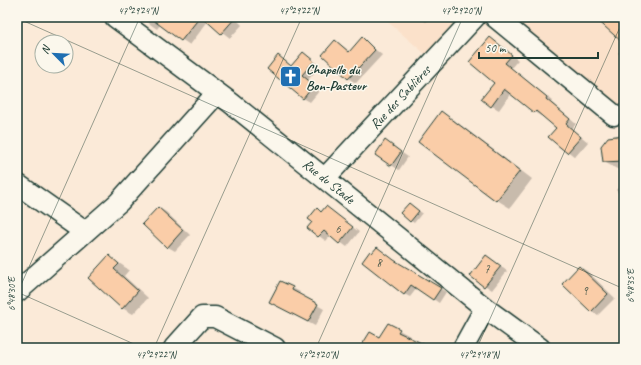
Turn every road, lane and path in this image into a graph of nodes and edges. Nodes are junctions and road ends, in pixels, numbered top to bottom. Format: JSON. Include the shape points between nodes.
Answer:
{"nodes":[{"id":1,"x":115,"y":17,"type":"edge"},
{"id":2,"x":475,"y":17,"type":"edge"},
{"id":3,"x":495,"y":17,"type":"edge"},
{"id":4,"x":217,"y":93,"type":"junction"},
{"id":5,"x":614,"y":115,"type":"dead end"},
{"id":6,"x":325,"y":178,"type":"junction"},
{"id":7,"x":17,"y":184,"type":"edge"},
{"id":8,"x":85,"y":232,"type":"junction"},
{"id":9,"x":17,"y":292,"type":"edge"},
{"id":10,"x":485,"y":308,"type":"junction"},
{"id":11,"x":174,"y":348,"type":"edge"},
{"id":12,"x":275,"y":348,"type":"edge"},
{"id":13,"x":463,"y":348,"type":"edge"},
{"id":14,"x":540,"y":348,"type":"edge"}],
"edges":[{"from":1,"to":4,"type":"street","name":"Rue du Stade"},
{"from":2,"to":6,"type":"street","name":"Rue des Sablières"},
{"from":3,"to":5,"type":"street"},
{"from":4,"to":6,"type":"street","name":"Rue du Stade"},
{"from":4,"to":8,"type":"street","via":[[119,202]]},
{"from":6,"to":10,"type":"street","name":"Rue du Stade"},
{"from":7,"to":8,"type":"street"},
{"from":8,"to":9,"type":"street"},
{"from":10,"to":13,"type":"street"},
{"from":10,"to":14,"type":"street","name":"Rue du Stade"},
{"from":11,"to":12,"type":"street","via":[[202,317],[215,317]]}]}
